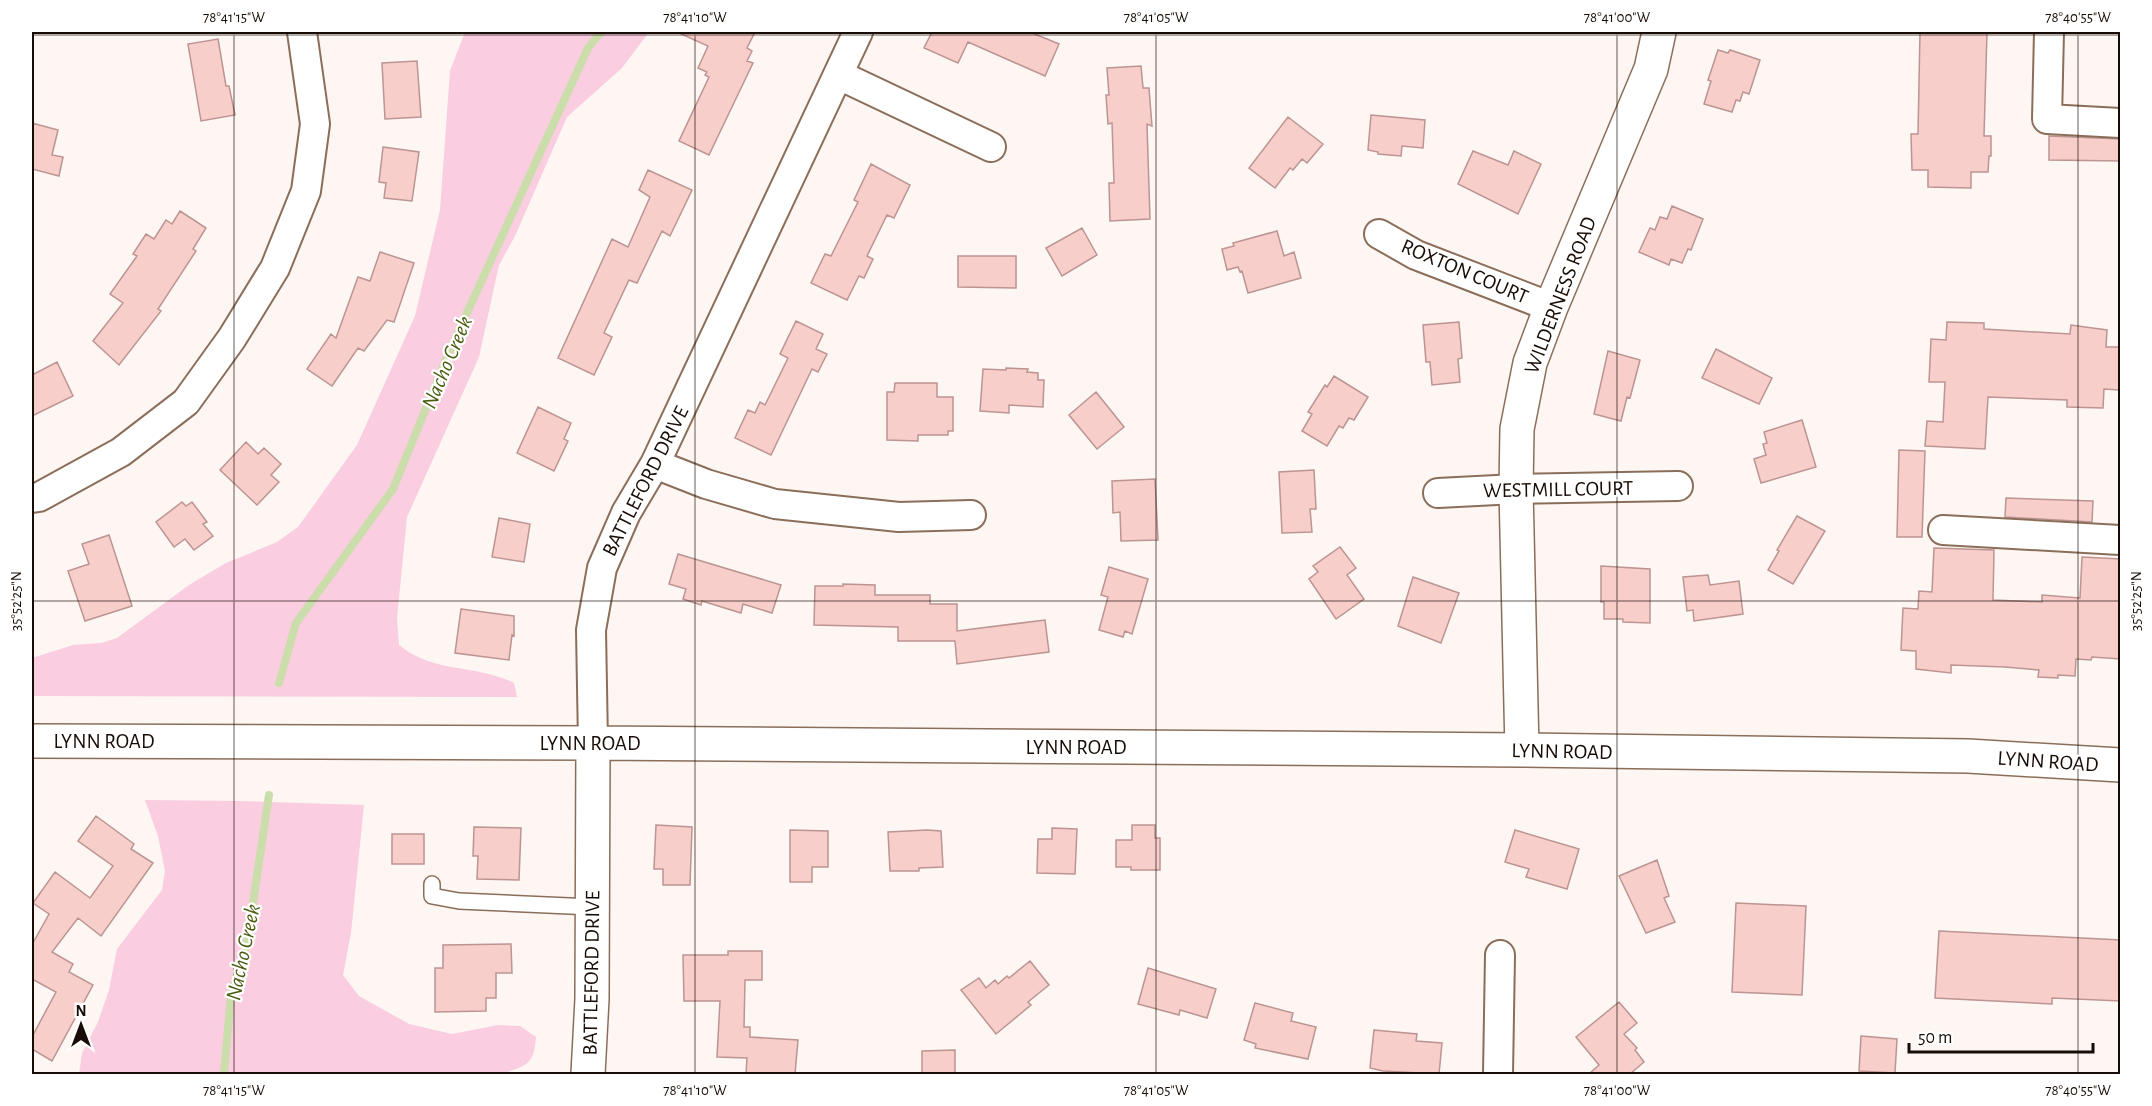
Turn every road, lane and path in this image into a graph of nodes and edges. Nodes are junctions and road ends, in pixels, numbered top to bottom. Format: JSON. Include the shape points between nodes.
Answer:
{"nodes":[{"id":1,"x":302,"y":32,"type":"edge"},
{"id":2,"x":858,"y":32,"type":"edge"},
{"id":3,"x":1659,"y":32,"type":"edge"},
{"id":4,"x":2049,"y":32,"type":"edge"},
{"id":5,"x":839,"y":75,"type":"junction"},
{"id":6,"x":2121,"y":123,"type":"edge"},
{"id":7,"x":991,"y":147,"type":"dead end"},
{"id":8,"x":1379,"y":234,"type":"dead end"},
{"id":9,"x":1551,"y":307,"type":"junction"},
{"id":10,"x":655,"y":464,"type":"junction"},
{"id":11,"x":1678,"y":486,"type":"dead end"},
{"id":12,"x":1516,"y":489,"type":"junction"},
{"id":13,"x":1438,"y":493,"type":"dead end"},
{"id":14,"x":32,"y":498,"type":"edge"},
{"id":15,"x":971,"y":515,"type":"dead end"},
{"id":16,"x":1943,"y":530,"type":"dead end"},
{"id":17,"x":2121,"y":540,"type":"edge"},
{"id":18,"x":32,"y":741,"type":"edge"},
{"id":19,"x":593,"y":743,"type":"junction"},
{"id":20,"x":1522,"y":750,"type":"junction"},
{"id":21,"x":2121,"y":765,"type":"edge"},
{"id":22,"x":432,"y":884,"type":"dead end"},
{"id":23,"x":592,"y":907,"type":"junction"},
{"id":24,"x":1500,"y":955,"type":"dead end"},
{"id":25,"x":588,"y":1074,"type":"edge"},
{"id":26,"x":1498,"y":1074,"type":"edge"}],
"edges":[{"from":1,"to":14,"type":"street","via":[[315,124],[306,191],[275,268],[186,402],[121,452]]},
{"from":2,"to":5,"type":"street","name":"BATTLEFORD DRIVE"},
{"from":3,"to":9,"type":"main road","name":"WILDERNESS ROAD","via":[[1651,69]]},
{"from":4,"to":6,"type":"street","via":[[2047,119]]},
{"from":5,"to":7,"type":"street"},
{"from":5,"to":10,"type":"street","name":"BATTLEFORD DRIVE"},
{"from":8,"to":9,"type":"street","name":"ROXTON COURT","via":[[1416,255]]},
{"from":9,"to":12,"type":"main road","name":"WILDERNESS ROAD","via":[[1530,363],[1517,429]]},
{"from":10,"to":15,"type":"street","via":[[775,504],[899,517]]},
{"from":10,"to":19,"type":"street","name":"BATTLEFORD DRIVE","via":[[626,513],[602,568],[591,630]]},
{"from":11,"to":12,"type":"street","name":"WESTMILL COURT"},
{"from":12,"to":13,"type":"street","name":"WESTMILL COURT"},
{"from":12,"to":20,"type":"main road","name":"WILDERNESS ROAD"},
{"from":16,"to":17,"type":"street"},
{"from":18,"to":19,"type":"main road","name":"LYNN ROAD"},
{"from":19,"to":20,"type":"main road","name":"LYNN ROAD"},
{"from":19,"to":23,"type":"main road","name":"BATTLEFORD DRIVE"},
{"from":20,"to":21,"type":"main road","name":"LYNN ROAD","via":[[1968,756]]},
{"from":22,"to":23,"type":"lane","via":[[432,896],[459,901]]},
{"from":23,"to":25,"type":"main road","name":"BATTLEFORD DRIVE"},
{"from":24,"to":26,"type":"street"}]}
